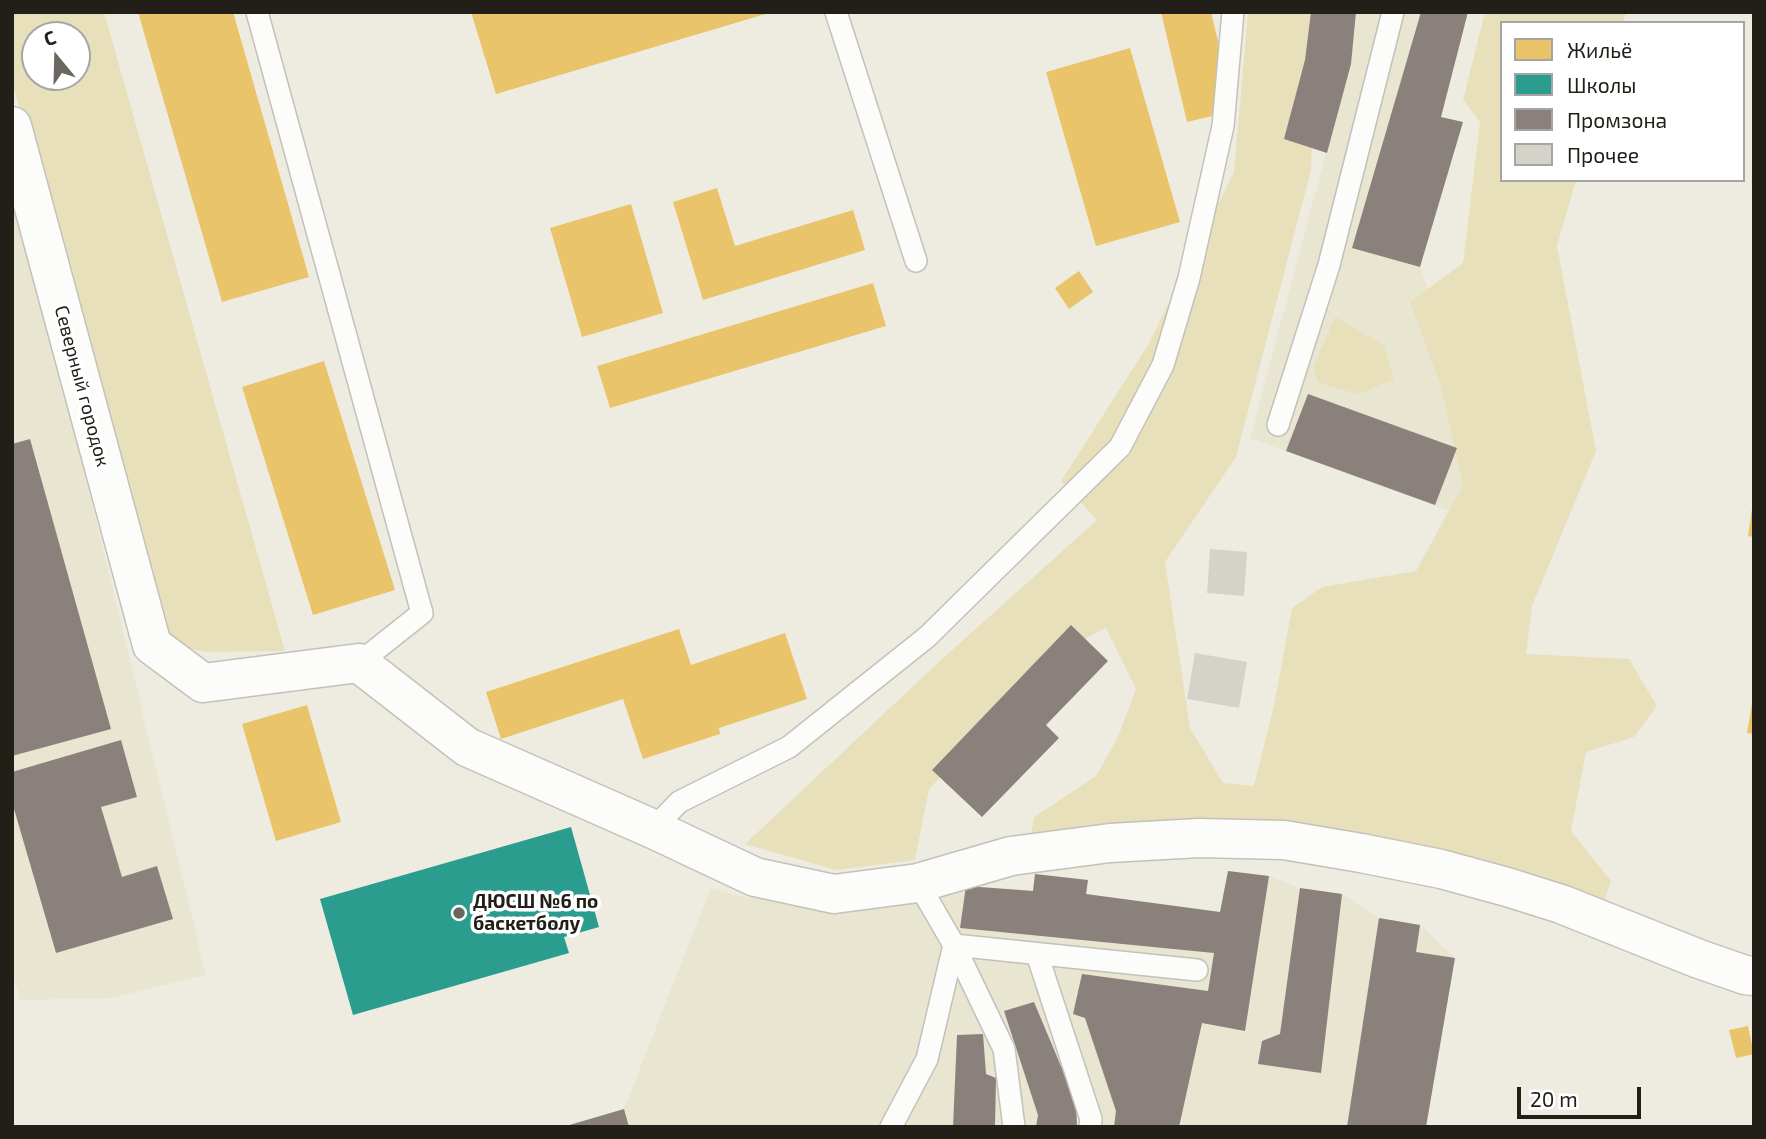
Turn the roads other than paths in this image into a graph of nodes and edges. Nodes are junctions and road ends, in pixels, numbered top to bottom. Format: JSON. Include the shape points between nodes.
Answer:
{"nodes":[{"id":1,"x":257,"y":12,"type":"edge"},
{"id":2,"x":836,"y":12,"type":"edge"},
{"id":3,"x":1233,"y":12,"type":"edge"},
{"id":4,"x":1393,"y":12,"type":"edge"},
{"id":5,"x":12,"y":127,"type":"edge"},
{"id":6,"x":916,"y":261,"type":"dead end"},
{"id":7,"x":1278,"y":425,"type":"dead end"},
{"id":8,"x":359,"y":663,"type":"junction"},
{"id":9,"x":653,"y":829,"type":"junction"},
{"id":10,"x":918,"y":883,"type":"junction"},
{"id":11,"x":954,"y":945,"type":"junction"},
{"id":12,"x":1037,"y":954,"type":"junction"},
{"id":13,"x":1197,"y":970,"type":"dead end"},
{"id":14,"x":1754,"y":976,"type":"edge"},
{"id":15,"x":891,"y":1127,"type":"edge"},
{"id":16,"x":1014,"y":1127,"type":"edge"},
{"id":17,"x":1090,"y":1127,"type":"edge"}],
"edges":[{"from":1,"to":8,"type":"lane","via":[[422,613]]},
{"from":2,"to":6,"type":"lane"},
{"from":3,"to":9,"type":"lane","via":[[1223,126],[1189,278],[1163,365],[1120,447],[927,637],[789,747],[679,802]]},
{"from":4,"to":7,"type":"lane","via":[[1329,265]]},
{"from":5,"to":8,"type":"street","name":"Северный городок","via":[[152,645],[203,683]]},
{"from":8,"to":9,"type":"street","via":[[467,747]]},
{"from":9,"to":10,"type":"street","via":[[755,877],[834,894]]},
{"from":10,"to":11,"type":"lane"},
{"from":10,"to":14,"type":"street","via":[[1011,856],[1110,843],[1284,840],[1441,869],[1507,887]]},
{"from":11,"to":12,"type":"lane"},
{"from":11,"to":15,"type":"lane","via":[[927,1059]]},
{"from":11,"to":16,"type":"lane","via":[[1004,1049]]},
{"from":12,"to":13,"type":"lane"},
{"from":12,"to":17,"type":"lane"}]}
